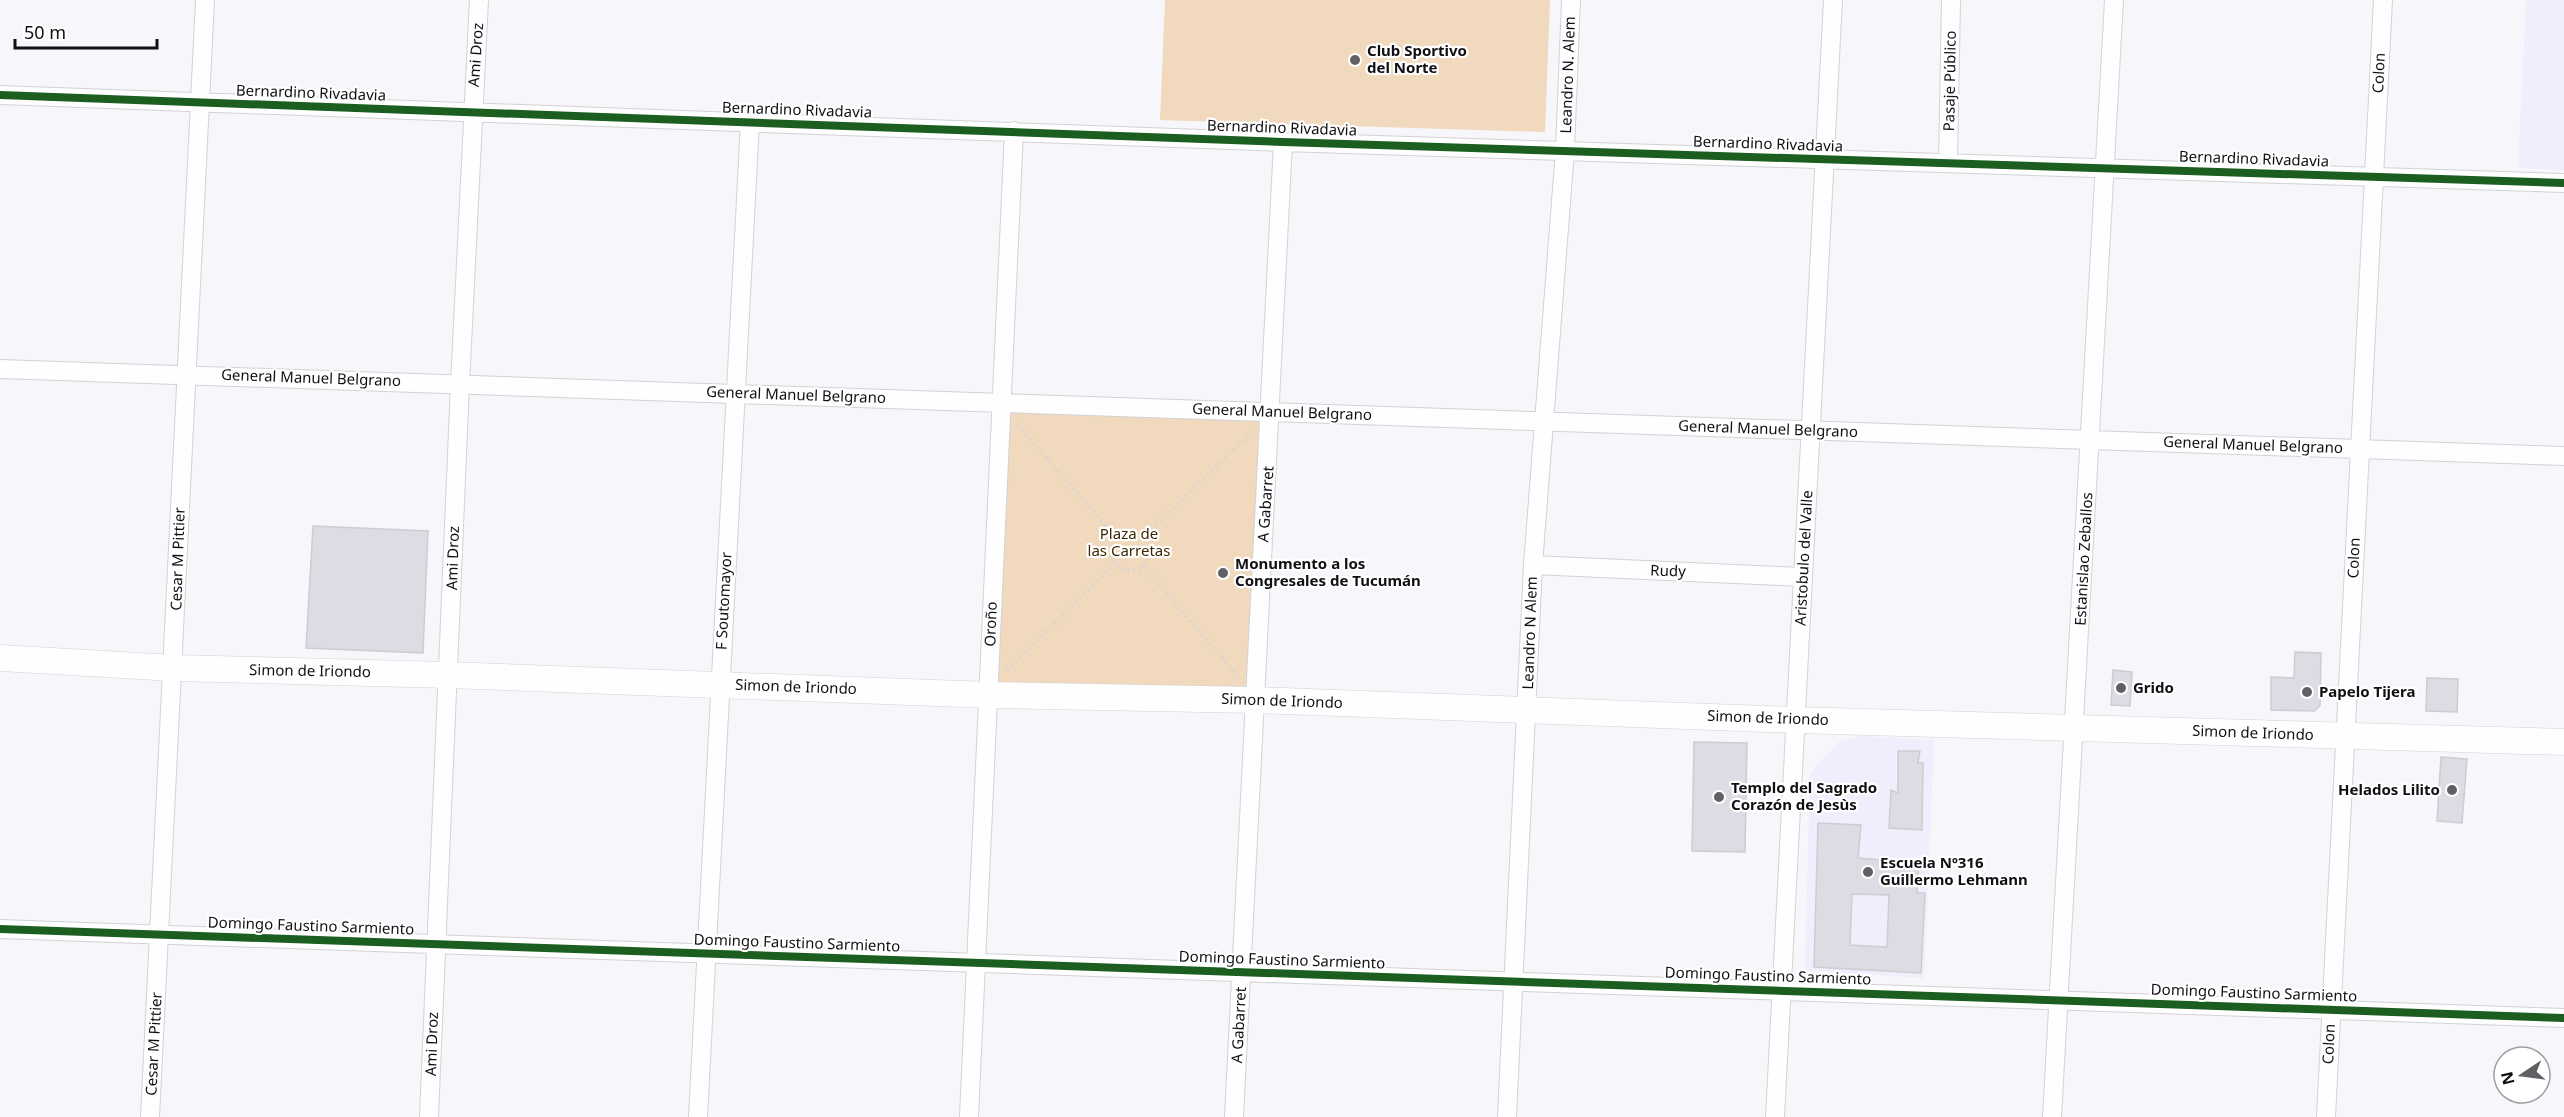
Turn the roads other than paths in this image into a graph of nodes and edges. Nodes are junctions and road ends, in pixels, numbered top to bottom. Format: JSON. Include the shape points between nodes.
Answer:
{"nodes":[{"id":1,"x":205,"y":0,"type":"edge"},
{"id":2,"x":479,"y":0,"type":"edge"},
{"id":3,"x":1571,"y":0,"type":"edge"},
{"id":4,"x":1833,"y":0,"type":"edge"},
{"id":5,"x":1951,"y":0,"type":"edge"},
{"id":6,"x":2114,"y":0,"type":"edge"},
{"id":7,"x":2383,"y":0,"type":"edge"},
{"id":8,"x":0,"y":95,"type":"edge"},
{"id":9,"x":201,"y":102,"type":"junction"},
{"id":10,"x":472,"y":112,"type":"junction"},
{"id":11,"x":750,"y":122,"type":"junction"},
{"id":12,"x":1014,"y":131,"type":"junction"},
{"id":13,"x":1283,"y":142,"type":"junction"},
{"id":14,"x":1565,"y":150,"type":"junction"},
{"id":15,"x":1824,"y":159,"type":"junction"},
{"id":16,"x":1948,"y":163,"type":"junction"},
{"id":17,"x":2106,"y":168,"type":"junction"},
{"id":18,"x":2373,"y":177,"type":"junction"},
{"id":19,"x":2564,"y":183,"type":"edge"},
{"id":20,"x":0,"y":369,"type":"edge"},
{"id":21,"x":186,"y":374,"type":"junction"},
{"id":22,"x":459,"y":384,"type":"junction"},
{"id":23,"x":735,"y":393,"type":"junction"},
{"id":24,"x":1000,"y":402,"type":"junction"},
{"id":25,"x":1271,"y":412,"type":"junction"},
{"id":26,"x":1542,"y":421,"type":"junction"},
{"id":27,"x":1810,"y":430,"type":"junction"},
{"id":28,"x":2090,"y":440,"type":"junction"},
{"id":29,"x":2358,"y":449,"type":"junction"},
{"id":30,"x":2564,"y":456,"type":"edge"},
{"id":31,"x":1533,"y":565,"type":"junction"},
{"id":32,"x":1803,"y":577,"type":"junction"},
{"id":33,"x":0,"y":658,"type":"edge"},
{"id":34,"x":174,"y":668,"type":"junction"},
{"id":35,"x":448,"y":675,"type":"junction"},
{"id":36,"x":720,"y":684,"type":"junction"},
{"id":37,"x":989,"y":695,"type":"junction"},
{"id":38,"x":1254,"y":700,"type":"junction"},
{"id":39,"x":1527,"y":709,"type":"junction"},
{"id":40,"x":1796,"y":720,"type":"junction"},
{"id":41,"x":2075,"y":726,"type":"junction"},
{"id":42,"x":2346,"y":736,"type":"junction"},
{"id":43,"x":2564,"y":742,"type":"edge"},
{"id":44,"x":0,"y":929,"type":"edge"},
{"id":45,"x":159,"y":934,"type":"junction"},
{"id":46,"x":436,"y":944,"type":"junction"},
{"id":47,"x":706,"y":953,"type":"junction"},
{"id":48,"x":976,"y":963,"type":"junction"},
{"id":49,"x":1241,"y":972,"type":"junction"},
{"id":50,"x":1514,"y":981,"type":"junction"},
{"id":51,"x":1782,"y":990,"type":"junction"},
{"id":52,"x":2058,"y":1000,"type":"junction"},
{"id":53,"x":2331,"y":1010,"type":"junction"},
{"id":54,"x":2564,"y":1018,"type":"edge"},
{"id":55,"x":150,"y":1117,"type":"edge"},
{"id":56,"x":429,"y":1117,"type":"edge"},
{"id":57,"x":698,"y":1117,"type":"edge"},
{"id":58,"x":969,"y":1117,"type":"edge"},
{"id":59,"x":1234,"y":1117,"type":"edge"},
{"id":60,"x":1507,"y":1117,"type":"edge"},
{"id":61,"x":1775,"y":1117,"type":"edge"},
{"id":62,"x":2052,"y":1117,"type":"edge"},
{"id":63,"x":2326,"y":1117,"type":"edge"}],
"edges":[{"from":1,"to":9,"type":"street","name":"Cesar M Pittier"},
{"from":2,"to":10,"type":"street","name":"Ami Droz"},
{"from":3,"to":14,"type":"street","name":"Leandro N. Alem"},
{"from":4,"to":15,"type":"street","name":"Aristobulo del Valle"},
{"from":5,"to":16,"type":"street","name":"Pasaje Público"},
{"from":6,"to":17,"type":"street","name":"Estanislao Zeballos"},
{"from":7,"to":18,"type":"street","name":"Colon"},
{"from":8,"to":9,"type":"street","name":"Bernardino Rivadavia"},
{"from":9,"to":10,"type":"street","name":"Bernardino Rivadavia"},
{"from":9,"to":21,"type":"street","name":"Cesar M Pittier"},
{"from":10,"to":11,"type":"street","name":"Bernardino Rivadavia"},
{"from":10,"to":22,"type":"street","name":"Ami Droz"},
{"from":11,"to":12,"type":"street","name":"Bernardino Rivadavia"},
{"from":11,"to":23,"type":"street","name":"F Soutomayor"},
{"from":12,"to":13,"type":"street","name":"Bernardino Rivadavia"},
{"from":12,"to":24,"type":"street","name":"Oroño"},
{"from":13,"to":14,"type":"street","name":"Bernardino Rivadavia"},
{"from":13,"to":25,"type":"street","name":"A Gabarret"},
{"from":14,"to":15,"type":"street","name":"Bernardino Rivadavia"},
{"from":14,"to":26,"type":"street","name":"Leandro N Alem"},
{"from":15,"to":16,"type":"street","name":"Bernardino Rivadavia"},
{"from":15,"to":27,"type":"street","name":"Aristobulo del Valle"},
{"from":16,"to":17,"type":"street","name":"Bernardino Rivadavia"},
{"from":17,"to":18,"type":"street","name":"Bernardino Rivadavia"},
{"from":17,"to":28,"type":"street","name":"Estanislao Zeballos"},
{"from":18,"to":19,"type":"street","name":"Bernardino Rivadavia"},
{"from":18,"to":29,"type":"street","name":"Colon"},
{"from":20,"to":21,"type":"street","name":"General Manuel Belgrano"},
{"from":21,"to":22,"type":"street","name":"General Manuel Belgrano"},
{"from":21,"to":34,"type":"street","name":"Cesar M Pittier"},
{"from":22,"to":23,"type":"street","name":"General Manuel Belgrano"},
{"from":22,"to":35,"type":"street","name":"Ami Droz"},
{"from":23,"to":24,"type":"street","name":"General Manuel Belgrano"},
{"from":23,"to":36,"type":"street","name":"F Soutomayor"},
{"from":24,"to":25,"type":"street","name":"General Manuel Belgrano"},
{"from":24,"to":37,"type":"street","name":"Oroño"},
{"from":25,"to":26,"type":"street","name":"General Manuel Belgrano"},
{"from":25,"to":38,"type":"street","name":"A Gabarret"},
{"from":26,"to":27,"type":"street","name":"General Manuel Belgrano"},
{"from":26,"to":31,"type":"street","name":"Leandro N Alem"},
{"from":27,"to":28,"type":"street","name":"General Manuel Belgrano"},
{"from":27,"to":32,"type":"street","name":"Aristobulo del Valle"},
{"from":28,"to":29,"type":"street","name":"General Manuel Belgrano"},
{"from":28,"to":41,"type":"street","name":"Estanislao Zeballos"},
{"from":29,"to":30,"type":"street","name":"General Manuel Belgrano"},
{"from":29,"to":42,"type":"street","name":"Colon"},
{"from":31,"to":32,"type":"street","name":"Rudy"},
{"from":31,"to":39,"type":"street","name":"Leandro N Alem"},
{"from":32,"to":40,"type":"street","name":"Aristobulo del Valle"},
{"from":33,"to":34,"type":"main road","name":"Simon de Iriondo"},
{"from":34,"to":35,"type":"main road","name":"Simon de Iriondo"},
{"from":34,"to":45,"type":"street","name":"Cesar M Pittier"},
{"from":35,"to":36,"type":"main road","name":"Simon de Iriondo"},
{"from":35,"to":46,"type":"street","name":"Ami Droz"},
{"from":36,"to":37,"type":"main road","name":"Simon de Iriondo"},
{"from":36,"to":47,"type":"street","name":"F Soutomayor"},
{"from":37,"to":38,"type":"main road","name":"Simon de Iriondo"},
{"from":37,"to":48,"type":"street","name":"Oroño"},
{"from":38,"to":39,"type":"main road","name":"Simon de Iriondo"},
{"from":38,"to":49,"type":"street","name":"A Gabarret"},
{"from":39,"to":40,"type":"main road","name":"Simon de Iriondo"},
{"from":39,"to":50,"type":"street","name":"Leandro N Alem"},
{"from":40,"to":41,"type":"main road","name":"Simon de Iriondo"},
{"from":40,"to":51,"type":"street","name":"Aristobulo del Valle"},
{"from":41,"to":42,"type":"main road","name":"Simon de Iriondo"},
{"from":41,"to":52,"type":"street","name":"Estanislao Zeballos"},
{"from":42,"to":43,"type":"main road","name":"Simon de Iriondo"},
{"from":42,"to":53,"type":"street","name":"Colon"},
{"from":44,"to":45,"type":"street","name":"Domingo Faustino Sarmiento"},
{"from":45,"to":46,"type":"street","name":"Domingo Faustino Sarmiento"},
{"from":45,"to":55,"type":"street","name":"Cesar M Pittier"},
{"from":46,"to":47,"type":"street","name":"Domingo Faustino Sarmiento"},
{"from":46,"to":56,"type":"street","name":"Ami Droz"},
{"from":47,"to":48,"type":"street","name":"Domingo Faustino Sarmiento"},
{"from":47,"to":57,"type":"street","name":"F Soutomayor"},
{"from":48,"to":49,"type":"street","name":"Domingo Faustino Sarmiento"},
{"from":48,"to":58,"type":"street","name":"Oroño"},
{"from":49,"to":50,"type":"street","name":"Domingo Faustino Sarmiento"},
{"from":49,"to":59,"type":"street","name":"A Gabarret"},
{"from":50,"to":51,"type":"street","name":"Domingo Faustino Sarmiento"},
{"from":50,"to":60,"type":"street","name":"Leandro N Alem"},
{"from":51,"to":52,"type":"street","name":"Domingo Faustino Sarmiento"},
{"from":51,"to":61,"type":"street","name":"Aristobulo del Valle"},
{"from":52,"to":53,"type":"street","name":"Domingo Faustino Sarmiento"},
{"from":52,"to":62,"type":"street","name":"Estanislao Zeballos"},
{"from":53,"to":54,"type":"street","name":"Domingo Faustino Sarmiento"},
{"from":53,"to":63,"type":"street","name":"Colon"}]}
